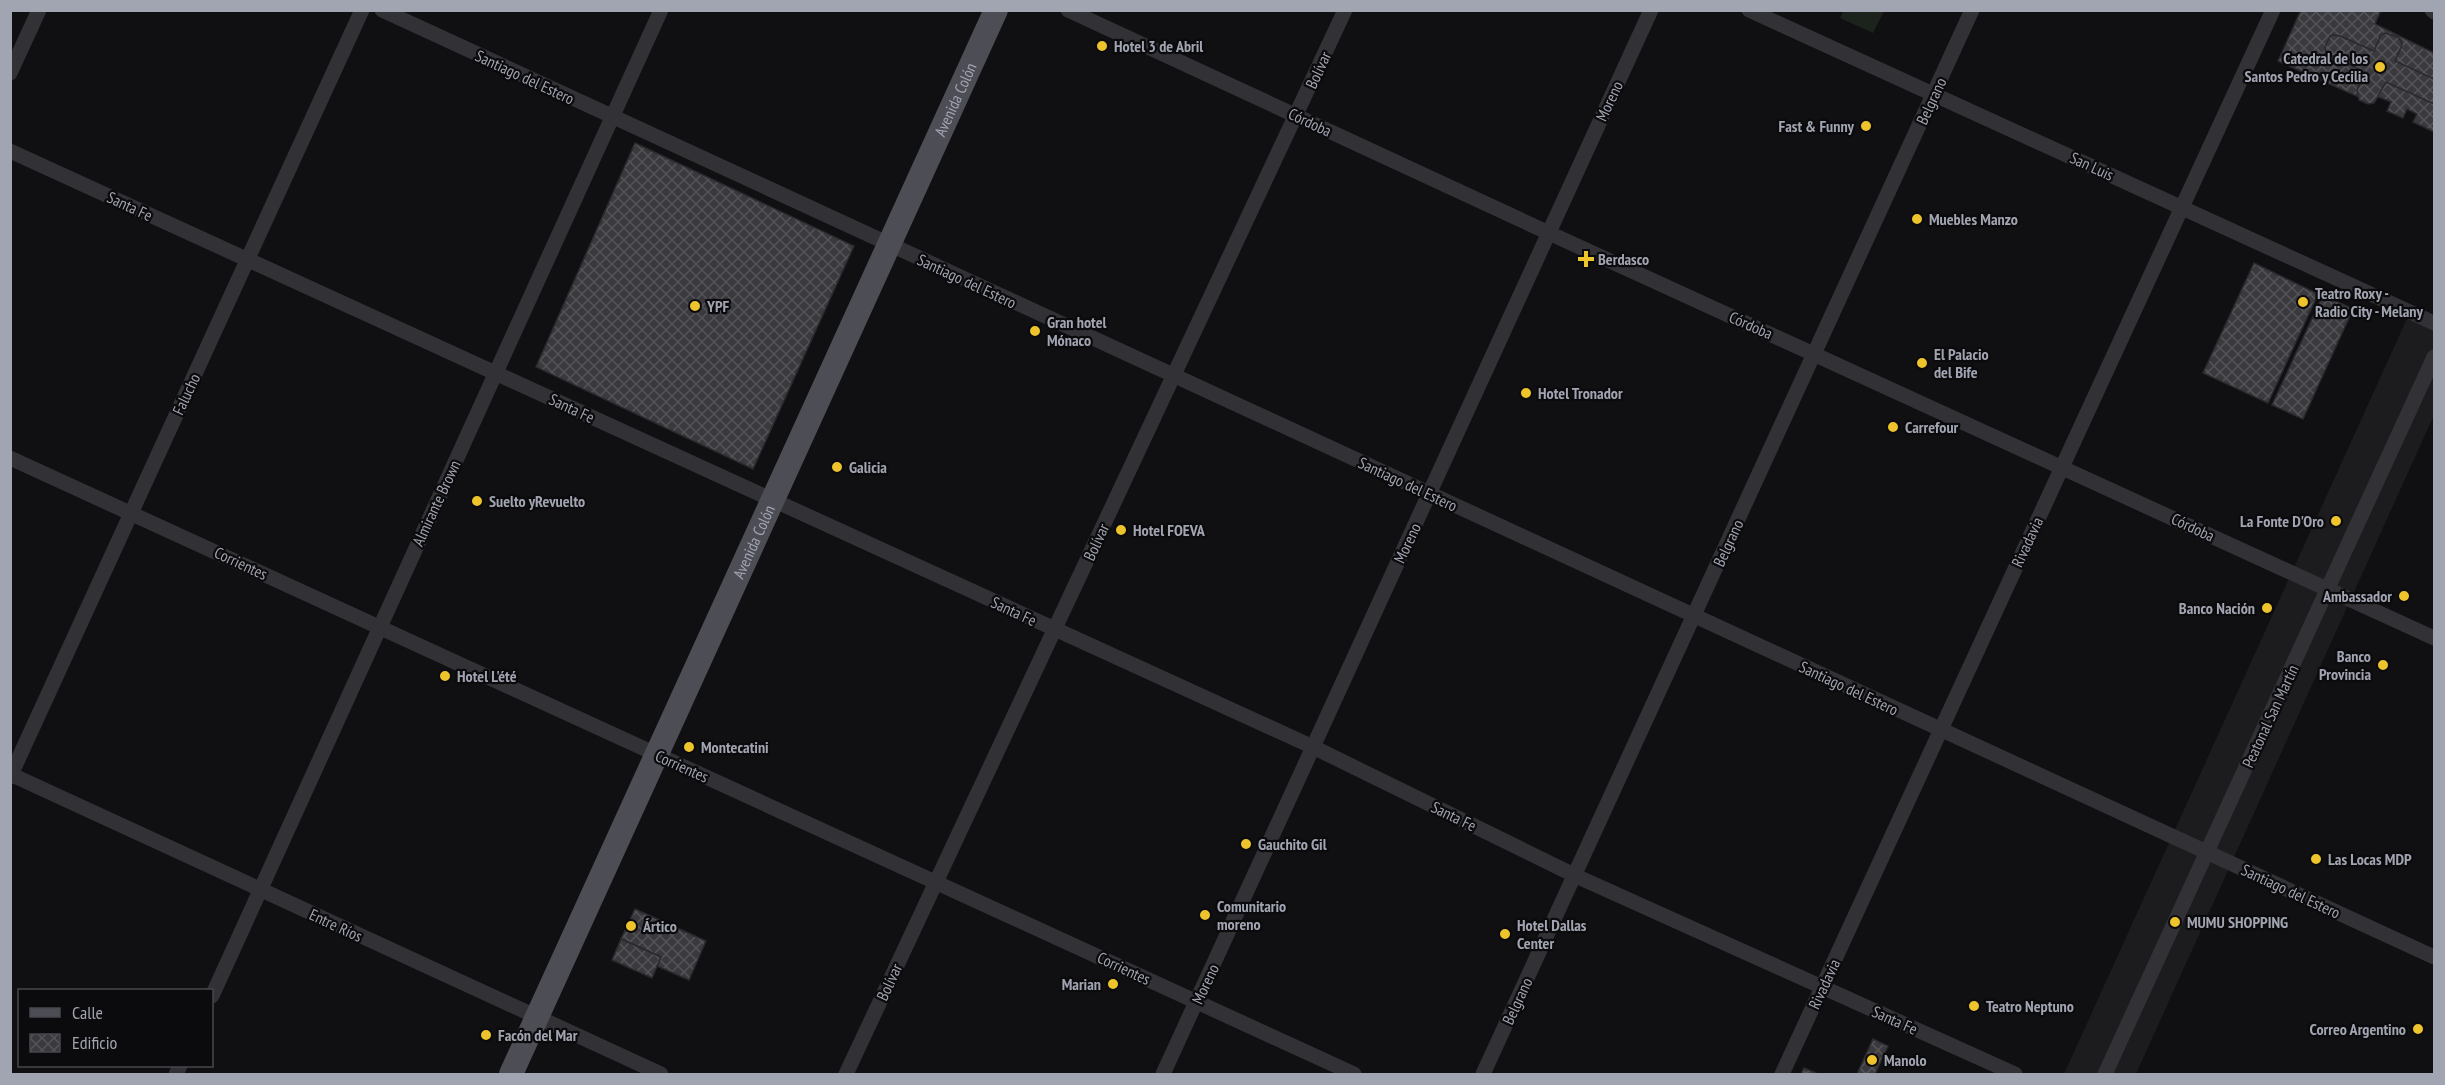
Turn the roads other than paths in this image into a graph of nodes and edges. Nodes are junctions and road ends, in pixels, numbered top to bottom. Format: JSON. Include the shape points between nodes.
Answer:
{"nodes":[{"id":1,"x":39,"y":10,"type":"edge"},
{"id":2,"x":362,"y":10,"type":"edge"},
{"id":3,"x":382,"y":10,"type":"edge"},
{"id":4,"x":661,"y":10,"type":"edge"},
{"id":5,"x":996,"y":10,"type":"edge"},
{"id":6,"x":1068,"y":10,"type":"edge"},
{"id":7,"x":1346,"y":10,"type":"edge"},
{"id":8,"x":1650,"y":10,"type":"edge"},
{"id":9,"x":1749,"y":10,"type":"edge"},
{"id":10,"x":1972,"y":10,"type":"edge"},
{"id":11,"x":2273,"y":10,"type":"edge"},
{"id":12,"x":10,"y":73,"type":"edge"},
{"id":13,"x":1934,"y":94,"type":"junction"},
{"id":14,"x":1296,"y":115,"type":"junction"},
{"id":15,"x":612,"y":117,"type":"junction"},
{"id":16,"x":10,"y":152,"type":"edge"},
{"id":17,"x":2182,"y":207,"type":"junction"},
{"id":18,"x":1549,"y":233,"type":"junction"},
{"id":19,"x":889,"y":245,"type":"junction"},
{"id":20,"x":247,"y":260,"type":"junction"},
{"id":21,"x":2434,"y":323,"type":"edge"},
{"id":22,"x":1815,"y":353,"type":"junction"},
{"id":23,"x":2434,"y":357,"type":"edge"},
{"id":24,"x":496,"y":373,"type":"junction"},
{"id":25,"x":1174,"y":376,"type":"junction"},
{"id":26,"x":10,"y":459,"type":"edge"},
{"id":27,"x":2062,"y":467,"type":"junction"},
{"id":28,"x":1429,"y":494,"type":"junction"},
{"id":29,"x":773,"y":500,"type":"junction"},
{"id":30,"x":131,"y":514,"type":"junction"},
{"id":31,"x":2328,"y":589,"type":"junction"},
{"id":32,"x":1695,"y":616,"type":"junction"},
{"id":33,"x":380,"y":627,"type":"junction"},
{"id":34,"x":1055,"y":630,"type":"junction"},
{"id":35,"x":2434,"y":638,"type":"edge"},
{"id":36,"x":1941,"y":730,"type":"junction"},
{"id":37,"x":1313,"y":747,"type":"junction"},
{"id":38,"x":657,"y":755,"type":"junction"},
{"id":39,"x":11,"y":776,"type":"edge"},
{"id":40,"x":2207,"y":852,"type":"junction"},
{"id":41,"x":1576,"y":876,"type":"junction"},
{"id":42,"x":936,"y":882,"type":"junction"},
{"id":43,"x":260,"y":889,"type":"junction"},
{"id":44,"x":2434,"y":957,"type":"edge"},
{"id":45,"x":1822,"y":987,"type":"junction"},
{"id":46,"x":213,"y":994,"type":"edge"},
{"id":47,"x":1197,"y":1002,"type":"junction"},
{"id":48,"x":537,"y":1018,"type":"junction"},
{"id":49,"x":511,"y":1074,"type":"edge"},
{"id":50,"x":661,"y":1074,"type":"edge"},
{"id":51,"x":846,"y":1074,"type":"edge"},
{"id":52,"x":1163,"y":1074,"type":"edge"},
{"id":53,"x":1354,"y":1074,"type":"edge"},
{"id":54,"x":1483,"y":1074,"type":"edge"},
{"id":55,"x":1782,"y":1074,"type":"edge"},
{"id":56,"x":2015,"y":1074,"type":"edge"},
{"id":57,"x":2105,"y":1074,"type":"edge"}],
"edges":[{"from":1,"to":12,"type":"street"},
{"from":2,"to":20,"type":"street","name":"Falucho"},
{"from":3,"to":15,"type":"street","name":"Santiago del Estero"},
{"from":4,"to":15,"type":"street","name":"Almirante Brown"},
{"from":5,"to":19,"type":"main road","name":"Avenida Colón"},
{"from":6,"to":14,"type":"street","name":"Córdoba"},
{"from":7,"to":14,"type":"street","name":"Bolívar"},
{"from":8,"to":18,"type":"street","name":"Moreno"},
{"from":9,"to":13,"type":"street","name":"San Luis"},
{"from":10,"to":13,"type":"street","name":"Belgrano"},
{"from":11,"to":17,"type":"street","name":"Rivadavia"},
{"from":13,"to":17,"type":"street","name":"San Luis"},
{"from":13,"to":22,"type":"street","name":"Belgrano"},
{"from":14,"to":18,"type":"street","name":"Córdoba"},
{"from":14,"to":25,"type":"street","name":"Bolívar"},
{"from":15,"to":19,"type":"street","name":"Santiago del Estero"},
{"from":15,"to":24,"type":"street","name":"Almirante Brown"},
{"from":16,"to":20,"type":"street","name":"Santa Fe"},
{"from":17,"to":21,"type":"street","name":"San Luis"},
{"from":17,"to":27,"type":"street","name":"Rivadavia"},
{"from":18,"to":22,"type":"street","name":"Córdoba"},
{"from":18,"to":28,"type":"street","name":"Moreno"},
{"from":19,"to":25,"type":"street","name":"Santiago del Estero"},
{"from":19,"to":29,"type":"main road","name":"Avenida Colón"},
{"from":20,"to":24,"type":"street","name":"Santa Fe"},
{"from":20,"to":30,"type":"street","name":"Falucho"},
{"from":22,"to":27,"type":"street","name":"Córdoba"},
{"from":22,"to":32,"type":"street","name":"Belgrano"},
{"from":23,"to":31,"type":"street","name":"Peatonal San Martín"},
{"from":24,"to":29,"type":"street","name":"Santa Fe"},
{"from":24,"to":33,"type":"street","name":"Almirante Brown"},
{"from":25,"to":28,"type":"street","name":"Santiago del Estero"},
{"from":25,"to":34,"type":"street","name":"Bolívar"},
{"from":26,"to":30,"type":"street","name":"Corrientes"},
{"from":27,"to":31,"type":"street","name":"Córdoba"},
{"from":27,"to":36,"type":"street","name":"Rivadavia"},
{"from":28,"to":32,"type":"street","name":"Santiago del Estero"},
{"from":28,"to":37,"type":"street","name":"Moreno"},
{"from":29,"to":34,"type":"street","name":"Santa Fe"},
{"from":29,"to":38,"type":"main road","name":"Avenida Colón"},
{"from":30,"to":33,"type":"street","name":"Corrientes"},
{"from":30,"to":39,"type":"street","name":"Falucho"},
{"from":31,"to":35,"type":"street","name":"Córdoba"},
{"from":31,"to":40,"type":"street","name":"Peatonal San Martín"},
{"from":32,"to":36,"type":"street","name":"Santiago del Estero"},
{"from":32,"to":41,"type":"street","name":"Belgrano"},
{"from":33,"to":38,"type":"street","name":"Corrientes"},
{"from":33,"to":43,"type":"street","name":"Almirante Brown"},
{"from":34,"to":37,"type":"street","name":"Santa Fe"},
{"from":34,"to":42,"type":"street","name":"Bolívar"},
{"from":36,"to":40,"type":"street","name":"Santiago del Estero"},
{"from":36,"to":45,"type":"street","name":"Rivadavia"},
{"from":37,"to":41,"type":"street","name":"Santa Fe"},
{"from":37,"to":47,"type":"street","name":"Moreno"},
{"from":38,"to":42,"type":"street","name":"Corrientes"},
{"from":38,"to":48,"type":"main road","name":"Avenida Colón"},
{"from":39,"to":43,"type":"street","name":"Entre Ríos"},
{"from":40,"to":44,"type":"street","name":"Santiago del Estero"},
{"from":40,"to":57,"type":"street","name":"Peatonal San Martín"},
{"from":41,"to":45,"type":"street","name":"Santa Fe"},
{"from":41,"to":54,"type":"street","name":"Belgrano"},
{"from":42,"to":47,"type":"street","name":"Corrientes"},
{"from":42,"to":51,"type":"street","name":"Bolívar"},
{"from":43,"to":46,"type":"street","name":"Almirante Brown"},
{"from":43,"to":48,"type":"street","name":"Entre Ríos"},
{"from":45,"to":55,"type":"street","name":"Rivadavia"},
{"from":45,"to":56,"type":"street","name":"Santa Fe"},
{"from":47,"to":52,"type":"street","name":"Moreno"},
{"from":47,"to":53,"type":"street","name":"Corrientes"},
{"from":48,"to":49,"type":"main road","name":"Avenida Colón"},
{"from":48,"to":50,"type":"street","name":"Entre Ríos"}]}
